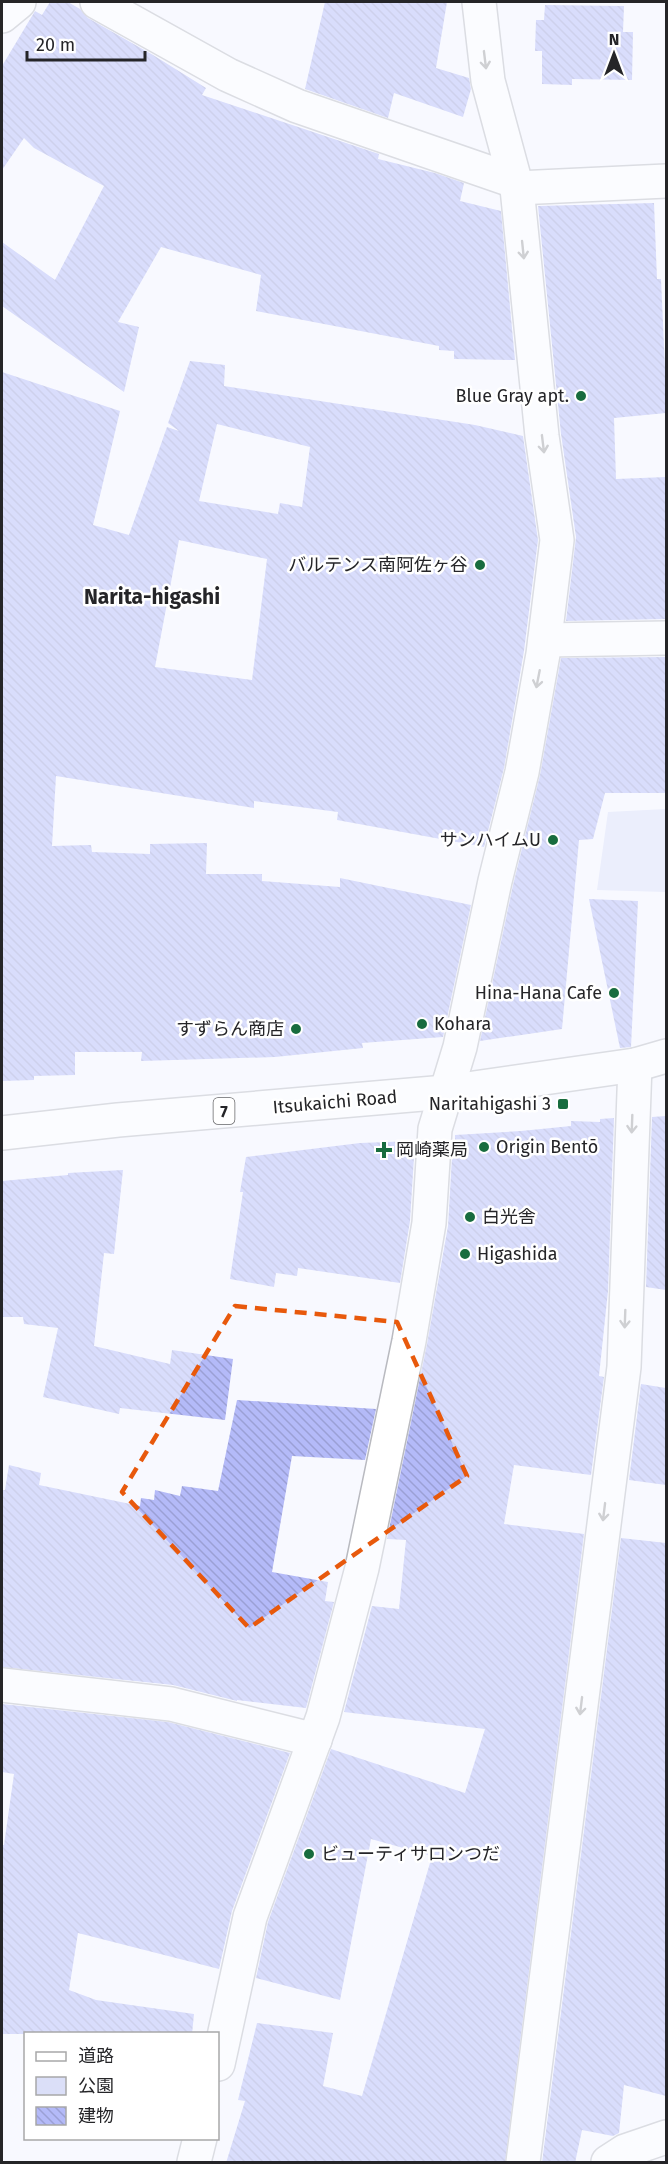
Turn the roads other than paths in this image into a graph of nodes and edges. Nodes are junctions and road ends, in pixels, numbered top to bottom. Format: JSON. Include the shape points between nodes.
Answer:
{"nodes":[{"id":1,"x":19,"y":2,"type":"edge"},
{"id":2,"x":97,"y":2,"type":"edge"},
{"id":3,"x":479,"y":2,"type":"edge"},
{"id":4,"x":2,"y":16,"type":"edge"},
{"id":5,"x":666,"y":181,"type":"edge"},
{"id":6,"x":515,"y":185,"type":"junction"},
{"id":7,"x":666,"y":638,"type":"edge"},
{"id":8,"x":545,"y":640,"type":"junction"},
{"id":9,"x":666,"y":1056,"type":"edge"},
{"id":10,"x":635,"y":1065,"type":"junction"},
{"id":11,"x":446,"y":1092,"type":"junction"},
{"id":12,"x":2,"y":1133,"type":"edge"},
{"id":13,"x":2,"y":1685,"type":"edge"},
{"id":14,"x":315,"y":1740,"type":"junction"},
{"id":15,"x":219,"y":2059,"type":"edge"},
{"id":16,"x":666,"y":2137,"type":"edge"},
{"id":17,"x":200,"y":2140,"type":"edge"},
{"id":18,"x":194,"y":2163,"type":"edge"},
{"id":19,"x":523,"y":2163,"type":"edge"},
{"id":20,"x":608,"y":2163,"type":"edge"}],
"edges":[{"from":1,"to":4,"type":"street"},
{"from":2,"to":6,"type":"street","via":[[228,75],[297,106]]},
{"from":3,"to":6,"type":"street","one_way":true,"via":[[488,81]]},
{"from":5,"to":6,"type":"street"},
{"from":6,"to":8,"type":"street","one_way":true,"via":[[557,540]]},
{"from":7,"to":8,"type":"street"},
{"from":8,"to":11,"type":"street","one_way":true,"via":[[522,772],[460,1047]]},
{"from":9,"to":10,"type":"street","name":"Itsukaichi Road","number":"7"},
{"from":10,"to":11,"type":"street","name":"Itsukaichi Road","number":"7"},
{"from":10,"to":19,"type":"street","one_way":true,"via":[[624,1367]]},
{"from":11,"to":12,"type":"street","name":"Itsukaichi Road","number":"7"},
{"from":11,"to":14,"type":"street","via":[[435,1129],[429,1223],[404,1364],[362,1568]]},
{"from":13,"to":14,"type":"street","via":[[171,1704]]},
{"from":14,"to":15,"type":"street","via":[[250,1917]]},
{"from":16,"to":20,"type":"street","via":[[625,2151]]},
{"from":17,"to":18,"type":"street"}]}
